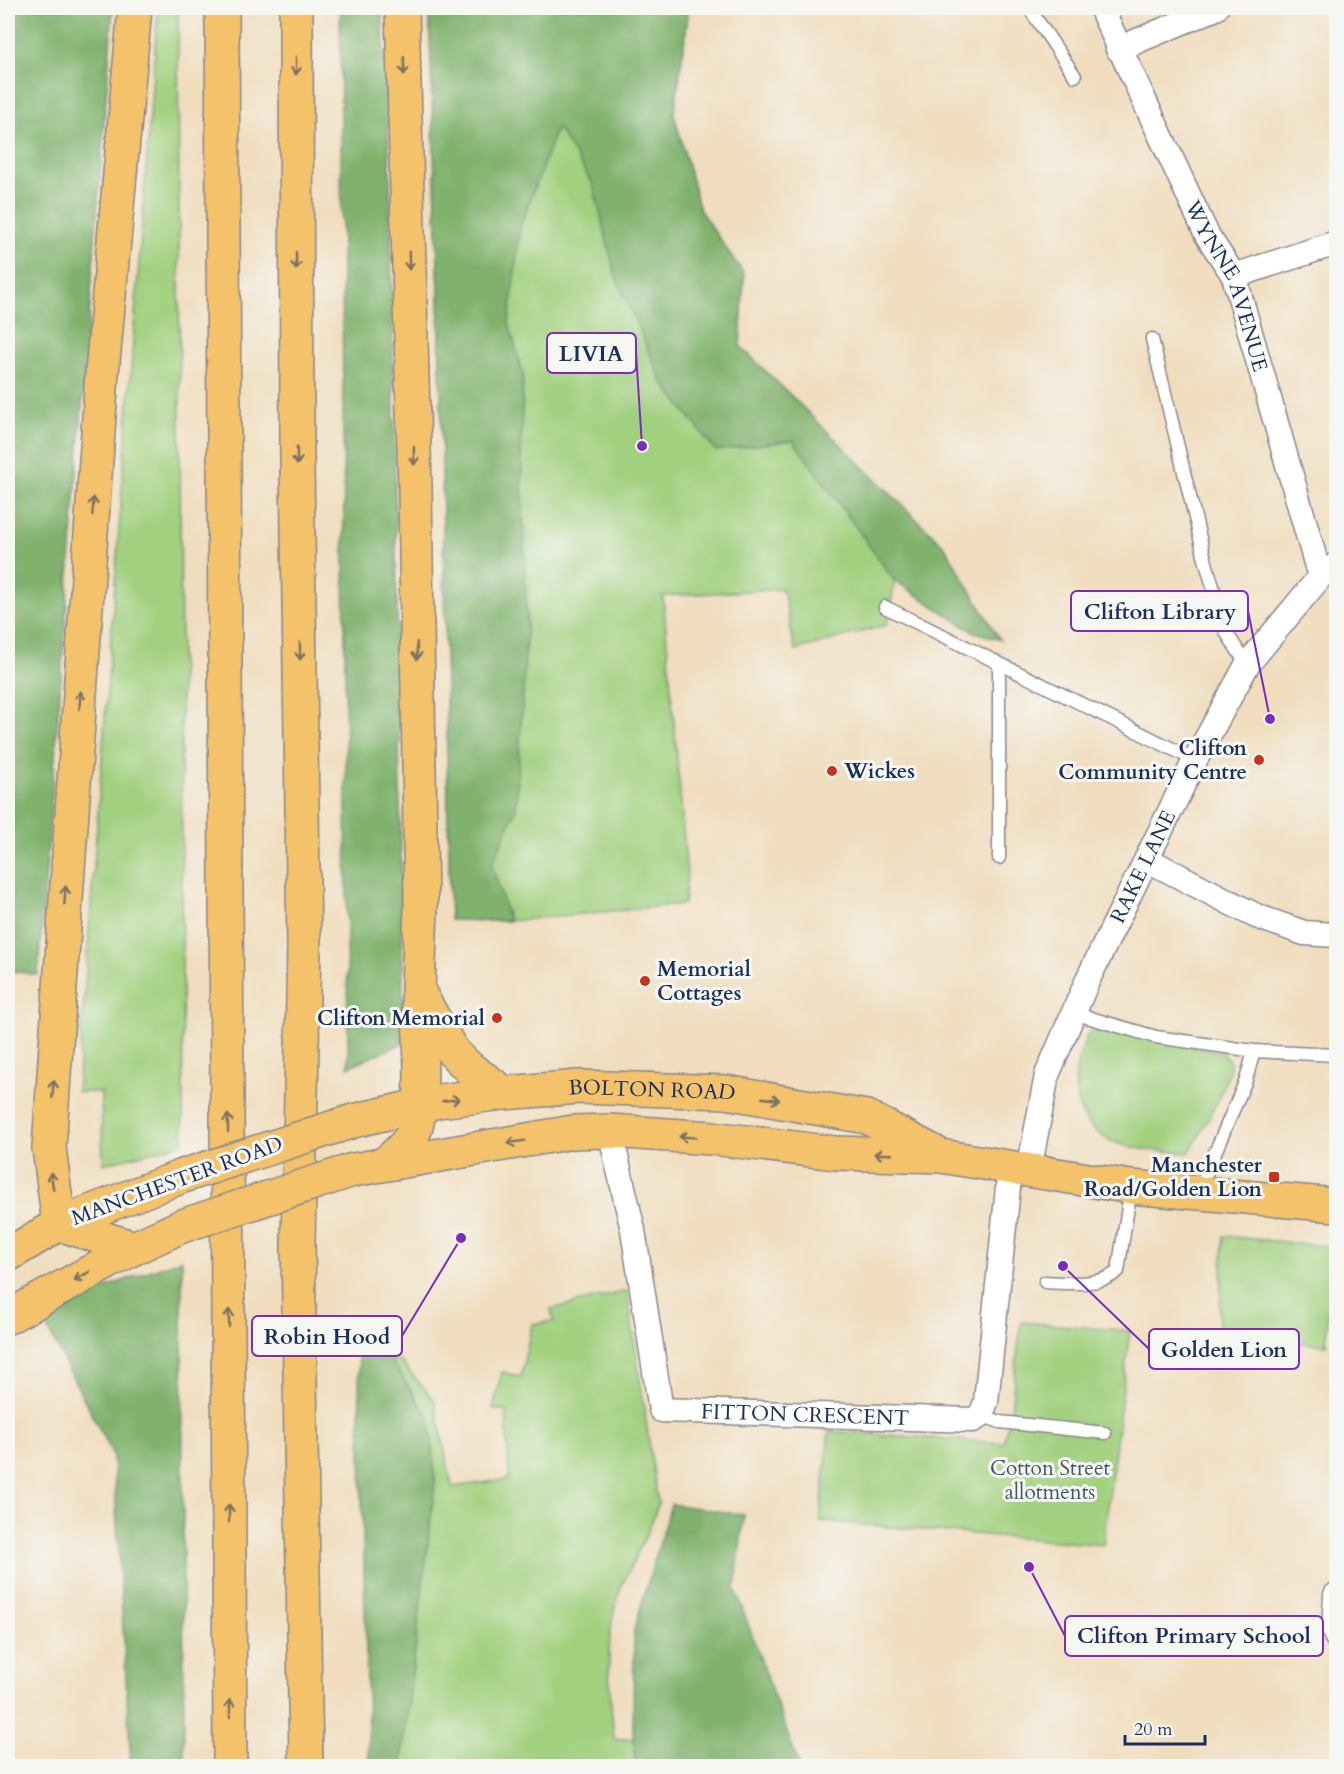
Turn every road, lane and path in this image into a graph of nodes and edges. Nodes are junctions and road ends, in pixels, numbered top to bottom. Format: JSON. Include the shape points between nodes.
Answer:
{"nodes":[{"id":1,"x":135,"y":8,"type":"edge"},
{"id":2,"x":222,"y":8,"type":"edge"},
{"id":3,"x":296,"y":8,"type":"edge"},
{"id":4,"x":402,"y":8,"type":"edge"},
{"id":5,"x":1029,"y":8,"type":"edge"},
{"id":6,"x":1101,"y":8,"type":"edge"},
{"id":7,"x":1216,"y":8,"type":"edge"},
{"id":8,"x":1119,"y":49,"type":"junction"},
{"id":9,"x":1075,"y":76,"type":"dead end"},
{"id":10,"x":1336,"y":243,"type":"edge"},
{"id":11,"x":1234,"y":276,"type":"junction"},
{"id":12,"x":1152,"y":339,"type":"dead end"},
{"id":13,"x":1328,"y":571,"type":"edge"},
{"id":14,"x":885,"y":607,"type":"dead end"},
{"id":15,"x":999,"y":664,"type":"junction"},
{"id":16,"x":1247,"y":665,"type":"junction"},
{"id":17,"x":1195,"y":760,"type":"junction"},
{"id":18,"x":999,"y":858,"type":"dead end"},
{"id":19,"x":1148,"y":860,"type":"junction"},
{"id":20,"x":1336,"y":934,"type":"edge"},
{"id":21,"x":418,"y":992,"type":"junction"},
{"id":22,"x":1073,"y":1013,"type":"junction"},
{"id":23,"x":1254,"y":1051,"type":"junction"},
{"id":24,"x":1336,"y":1055,"type":"edge"},
{"id":25,"x":504,"y":1093,"type":"junction"},
{"id":26,"x":418,"y":1106,"type":"junction"},
{"id":27,"x":353,"y":1121,"type":"joint"},
{"id":28,"x":610,"y":1131,"type":"junction"},
{"id":29,"x":941,"y":1156,"type":"junction"},
{"id":30,"x":387,"y":1162,"type":"junction"},
{"id":31,"x":1020,"y":1169,"type":"junction"},
{"id":32,"x":353,"y":1170,"type":"joint"},
{"id":33,"x":1131,"y":1187,"type":"junction"},
{"id":34,"x":1197,"y":1194,"type":"junction"},
{"id":35,"x":1336,"y":1205,"type":"edge"},
{"id":36,"x":59,"y":1224,"type":"junction"},
{"id":37,"x":134,"y":1248,"type":"junction"},
{"id":38,"x":8,"y":1255,"type":"edge"},
{"id":39,"x":1045,"y":1282,"type":"dead end"},
{"id":40,"x":8,"y":1317,"type":"edge"},
{"id":41,"x":981,"y":1415,"type":"junction"},
{"id":42,"x":1105,"y":1433,"type":"dead end"},
{"id":43,"x":1336,"y":1595,"type":"edge"},
{"id":44,"x":1336,"y":1636,"type":"edge"},
{"id":45,"x":230,"y":1767,"type":"edge"},
{"id":46,"x":306,"y":1767,"type":"edge"}],
"edges":[{"from":36,"to":1,"type":"main road","one_way":true,"via":[[49,1148],[101,385]]},
{"from":45,"to":2,"type":"main road","one_way":true},
{"from":3,"to":46,"type":"main road","one_way":true,"via":[[304,946],[298,1243]]},
{"from":4,"to":21,"type":"main road","one_way":true,"via":[[415,486],[421,906]]},
{"from":5,"to":9,"type":"lane"},
{"from":6,"to":8,"type":"street","name":"WYNNE AVENUE"},
{"from":7,"to":8,"type":"street"},
{"from":8,"to":11,"type":"street","name":"WYNNE AVENUE","via":[[1207,235]]},
{"from":10,"to":11,"type":"street"},
{"from":11,"to":13,"type":"street","name":"WYNNE AVENUE"},
{"from":12,"to":16,"type":"lane","via":[[1226,632]]},
{"from":13,"to":16,"type":"street","name":"RAKE LANE"},
{"from":14,"to":15,"type":"lane"},
{"from":15,"to":17,"type":"lane"},
{"from":15,"to":18,"type":"lane"},
{"from":16,"to":17,"type":"street","name":"RAKE LANE"},
{"from":17,"to":19,"type":"street","name":"RAKE LANE"},
{"from":19,"to":20,"type":"street","via":[[1256,916],[1304,933]]},
{"from":19,"to":22,"type":"street","name":"RAKE LANE"},
{"from":21,"to":25,"type":"main road","via":[[452,1051]]},
{"from":21,"to":26,"type":"main road"},
{"from":22,"to":23,"type":"lane","via":[[1156,1038]]},
{"from":22,"to":31,"type":"street","name":"RAKE LANE","via":[[1047,1076]]},
{"from":23,"to":24,"type":"lane"},
{"from":23,"to":34,"type":"lane","via":[[1246,1080]]},
{"from":26,"to":25,"type":"main road","name":"BOLTON ROAD","one_way":true},
{"from":25,"to":29,"type":"main road","name":"BOLTON ROAD","one_way":true,"via":[[579,1088],[726,1092],[867,1117]]},
{"from":26,"to":27,"type":"main road","name":"BOLTON ROAD"},
{"from":26,"to":30,"type":"main road","via":[[416,1127],[405,1147]]},
{"from":27,"to":36,"type":"main road","name":"MANCHESTER ROAD","bridge":true,"via":[[183,1176]]},
{"from":29,"to":28,"type":"main road","name":"BOLTON ROAD","one_way":true,"via":[[835,1153]]},
{"from":28,"to":30,"type":"main road","name":"BOLTON ROAD","one_way":true,"via":[[573,1132]]},
{"from":28,"to":41,"type":"street","name":"FITTON CRESCENT","via":[[633,1230],[661,1410],[973,1420]]},
{"from":29,"to":31,"type":"main road","name":"BOLTON ROAD"},
{"from":30,"to":32,"type":"main road","name":"BOLTON ROAD"},
{"from":31,"to":33,"type":"main road","name":"BOLTON ROAD"},
{"from":31,"to":41,"type":"street"},
{"from":32,"to":37,"type":"main road","name":"MANCHESTER ROAD","bridge":true,"via":[[182,1226]]},
{"from":33,"to":34,"type":"main road","name":"BOLTON ROAD"},
{"from":33,"to":39,"type":"lane","via":[[1118,1271],[1110,1279]]},
{"from":34,"to":35,"type":"main road","name":"BOLTON ROAD"},
{"from":36,"to":37,"type":"main road"},
{"from":36,"to":38,"type":"main road","name":"MANCHESTER ROAD"},
{"from":37,"to":40,"type":"main road","name":"MANCHESTER ROAD","one_way":true},
{"from":41,"to":42,"type":"lane","via":[[1000,1422]]},
{"from":43,"to":44,"type":"street"}]}
